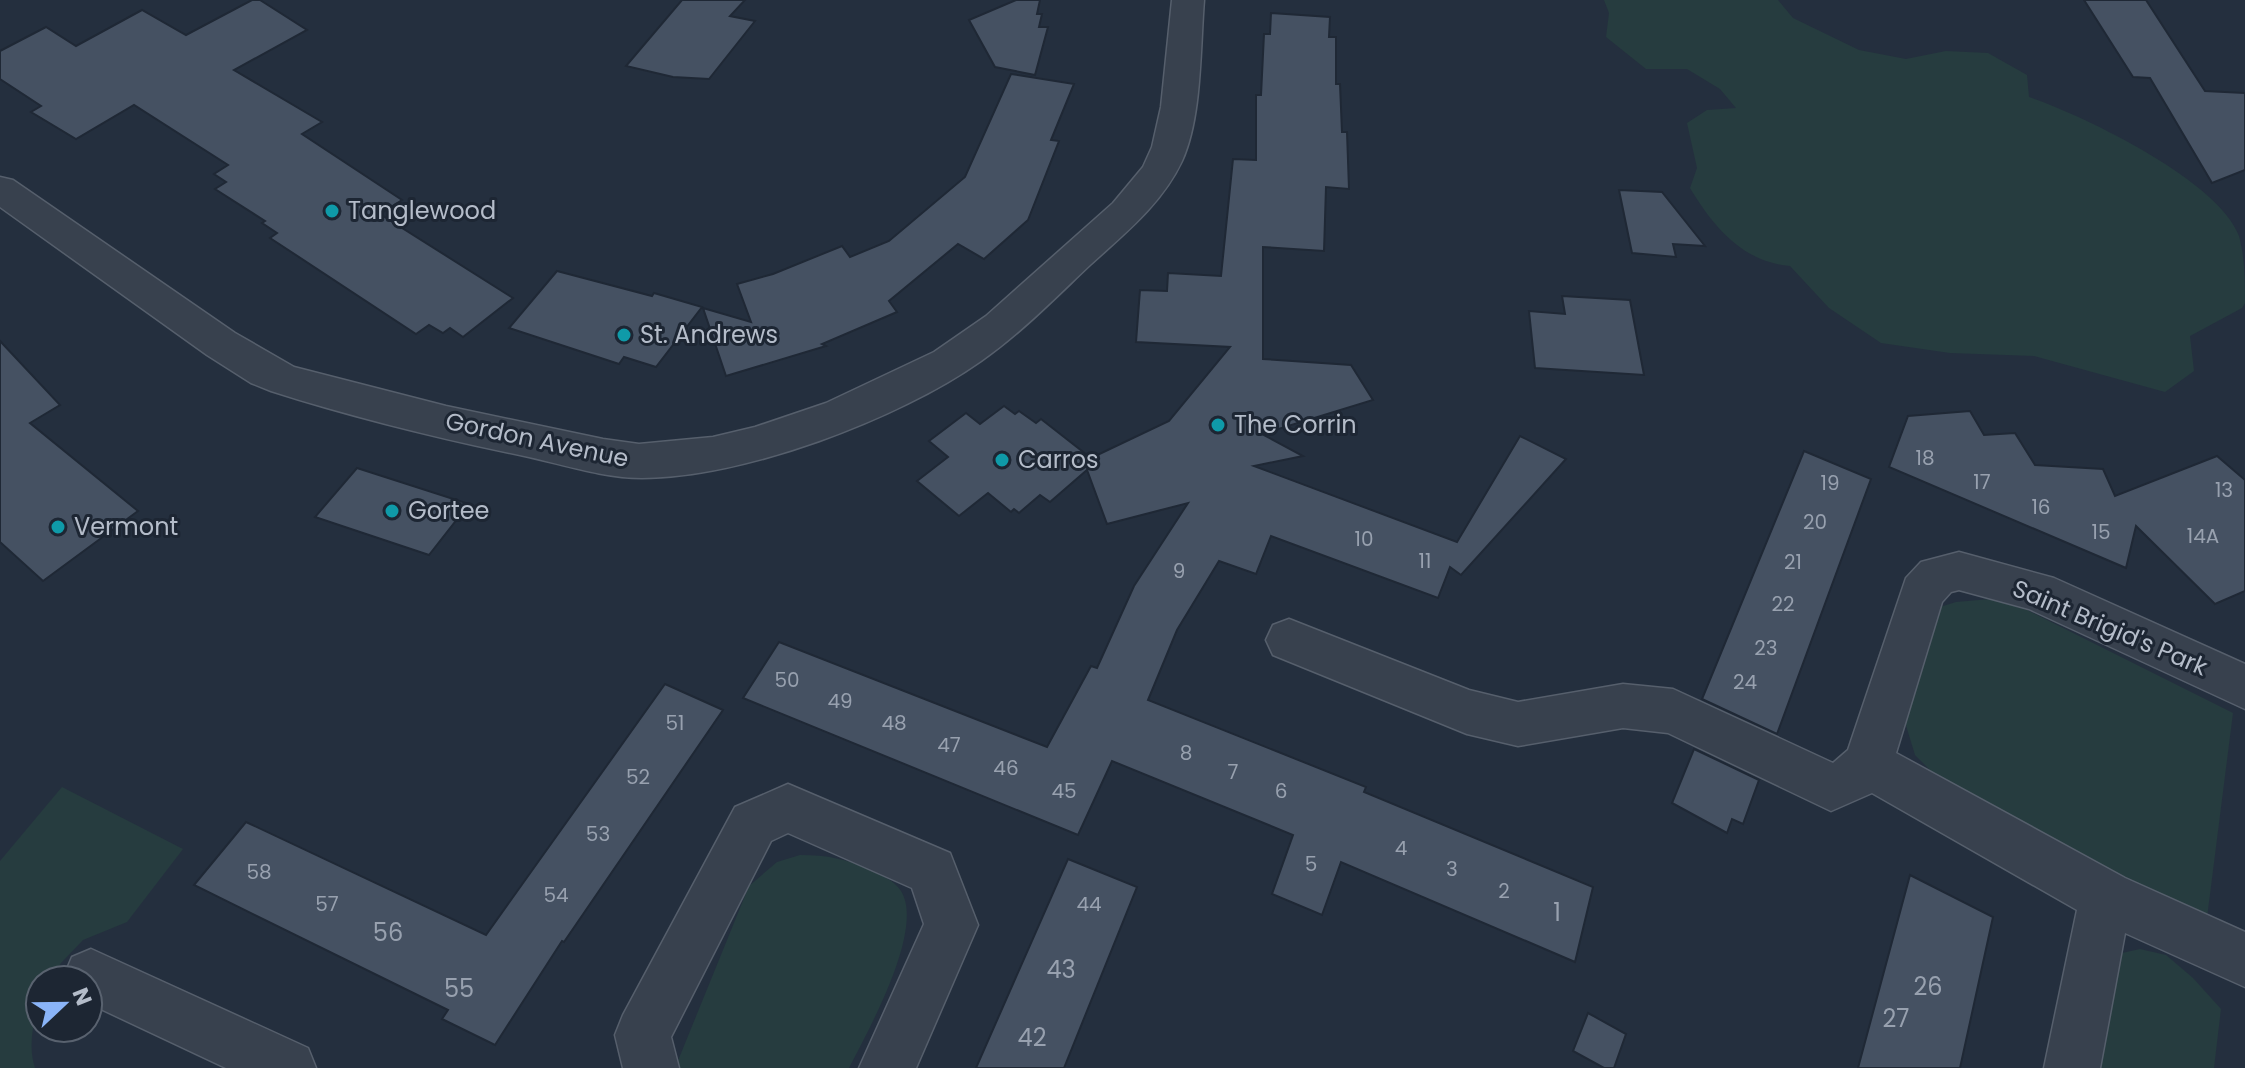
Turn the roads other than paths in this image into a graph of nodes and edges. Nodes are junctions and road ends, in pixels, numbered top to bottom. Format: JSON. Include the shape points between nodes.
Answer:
{"nodes":[{"id":1,"x":1188,"y":0,"type":"edge"},
{"id":2,"x":0,"y":189,"type":"edge"},
{"id":3,"x":1289,"y":640,"type":"dead end"},
{"id":4,"x":2245,"y":687,"type":"edge"},
{"id":5,"x":1859,"y":772,"type":"junction"},
{"id":6,"x":2106,"y":897,"type":"junction"},
{"id":7,"x":2245,"y":960,"type":"edge"},
{"id":8,"x":104,"y":982,"type":"edge"},
{"id":9,"x":288,"y":1068,"type":"edge"},
{"id":10,"x":651,"y":1068,"type":"edge"},
{"id":11,"x":887,"y":1068,"type":"edge"},
{"id":12,"x":2072,"y":1068,"type":"edge"}],
"edges":[{"from":1,"to":2,"type":"street","name":"Gordon Avenue","via":[[1165,160],[1140,196],[1091,243],[995,330],[948,363],[825,419],[696,457],[639,461],[595,454],[285,380],[221,344]]},
{"from":3,"to":5,"type":"street","via":[[1467,712],[1518,724],[1623,706],[1673,711],[1823,786],[1839,786]]},
{"from":4,"to":5,"type":"street","name":"Saint Brigid's Park","via":[[2038,592],[1959,571],[1937,576],[1922,592]]},
{"from":5,"to":6,"type":"street"},
{"from":6,"to":7,"type":"street"},
{"from":6,"to":12,"type":"street"},
{"from":8,"to":9,"type":"street"},
{"from":10,"to":11,"type":"street","via":[[643,1035],[753,824],[788,808],[932,871],[951,925]]}]}
